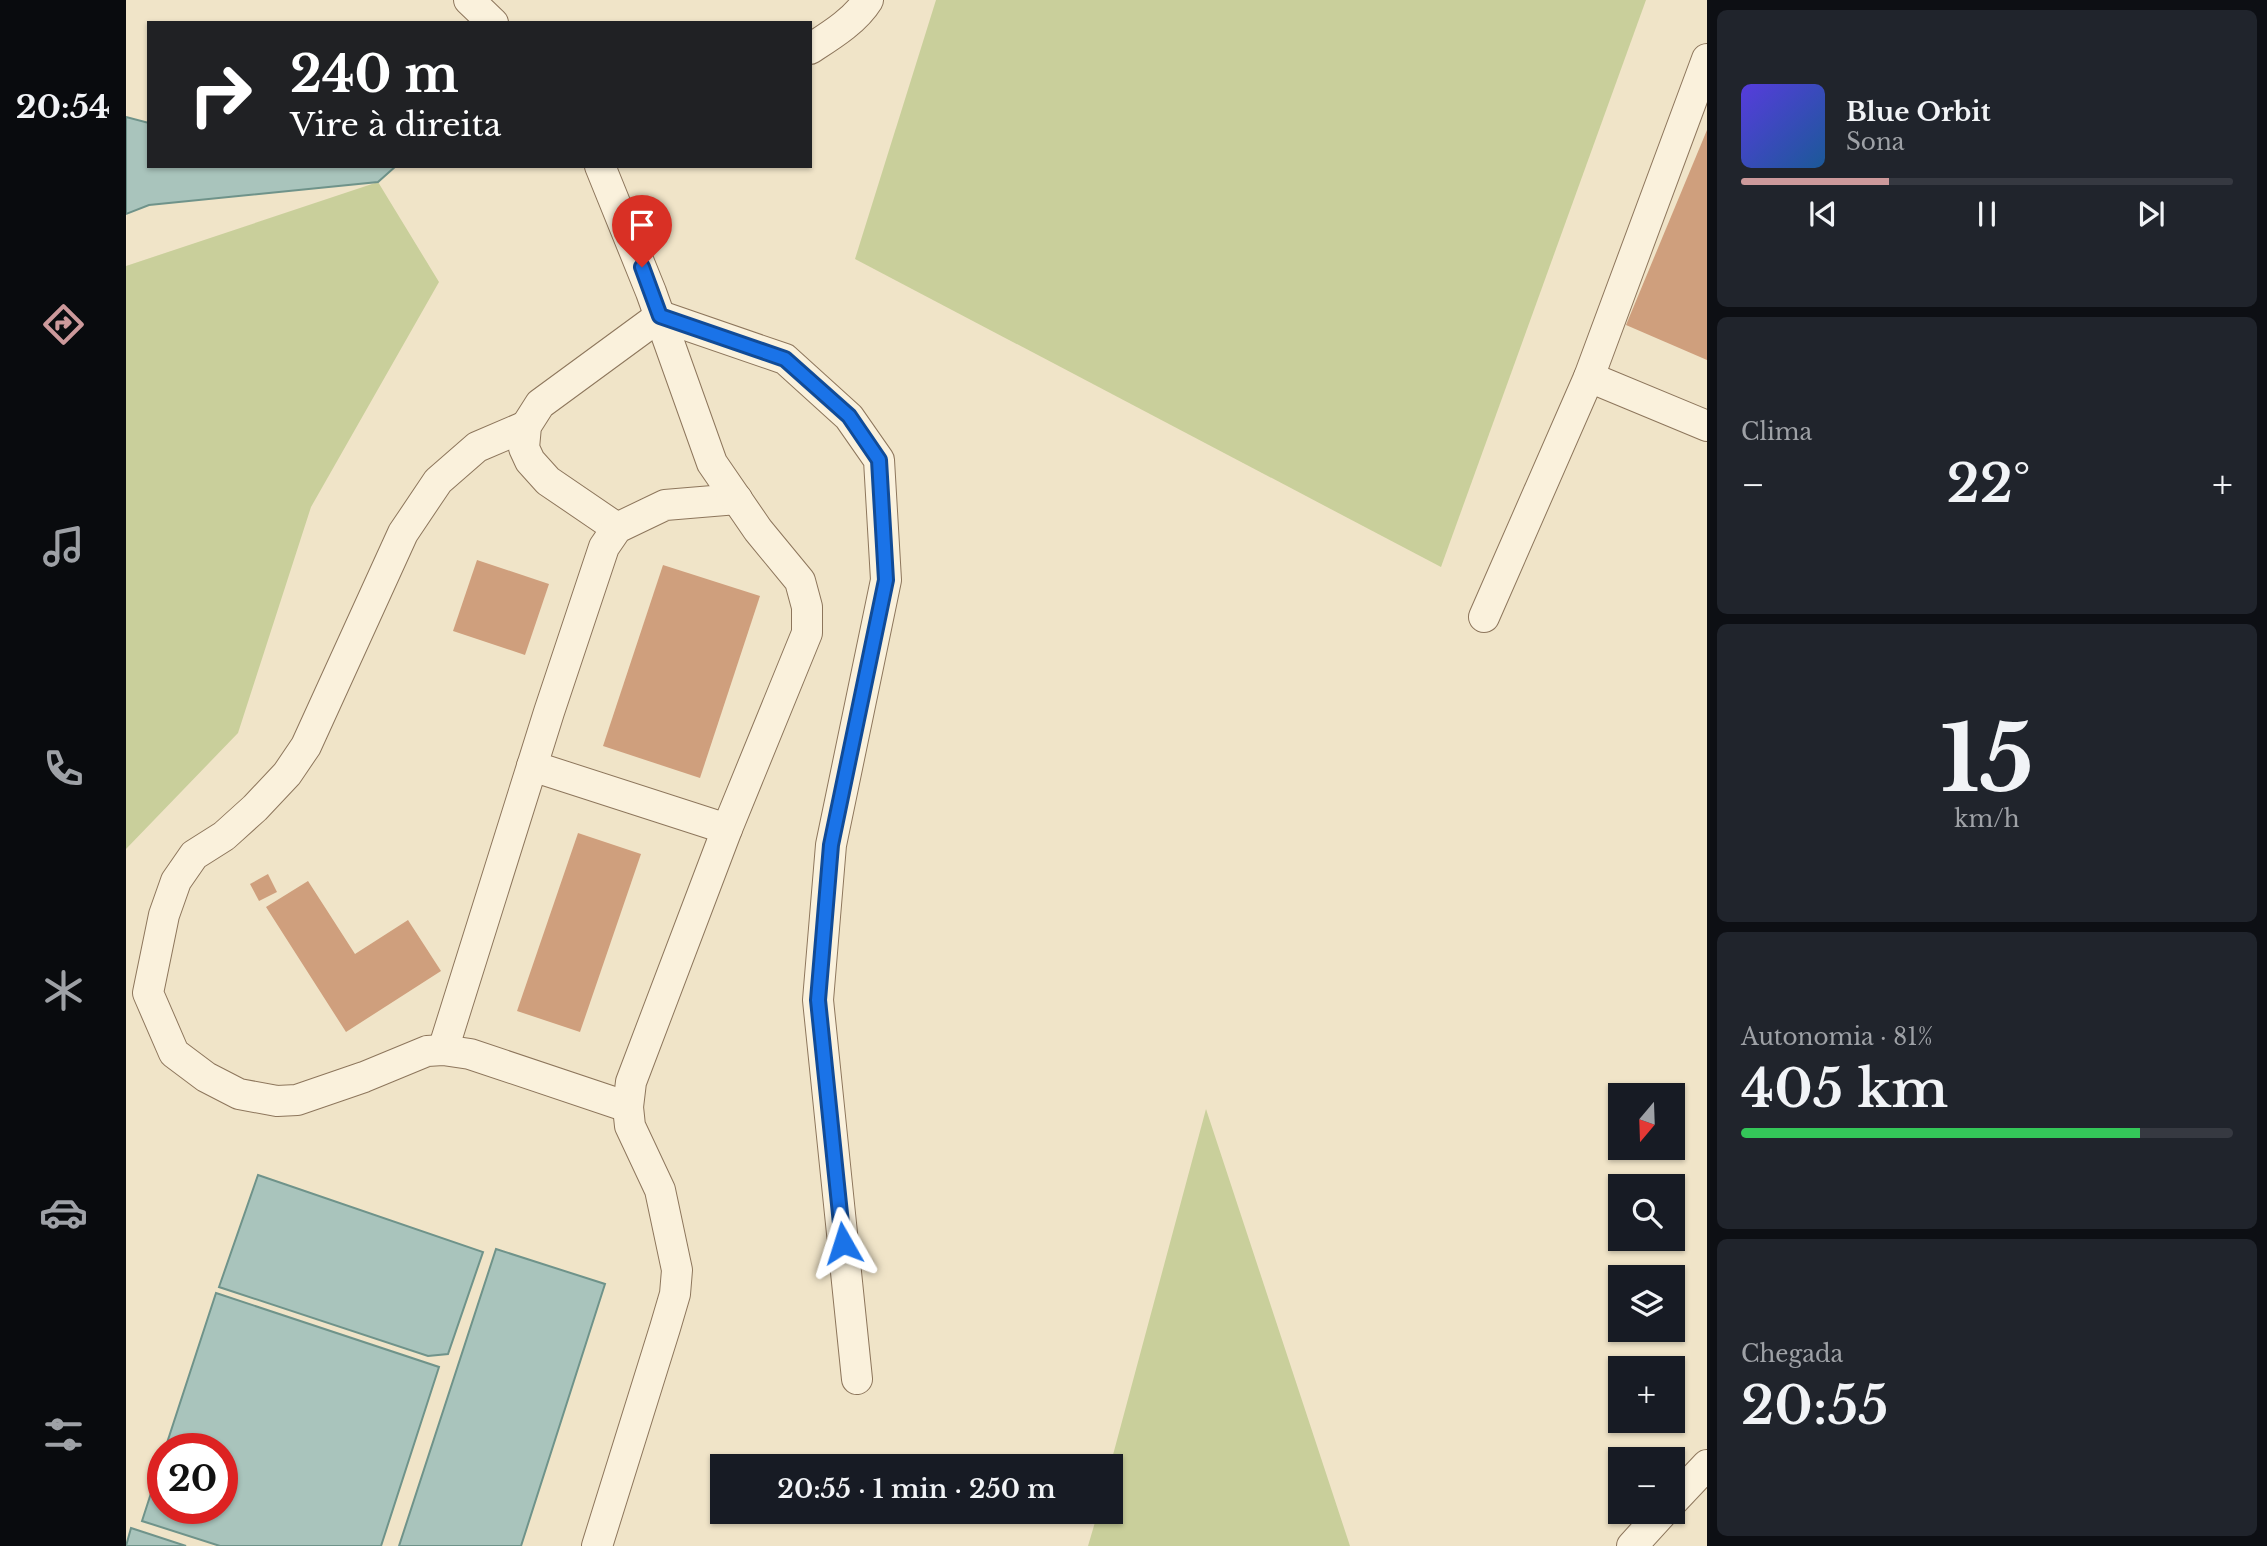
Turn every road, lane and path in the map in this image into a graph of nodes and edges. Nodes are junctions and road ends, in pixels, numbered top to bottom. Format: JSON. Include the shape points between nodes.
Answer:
{"nodes":[{"id":1,"x":469,"y":0,"type":"edge"},
{"id":2,"x":868,"y":0,"type":"edge"},
{"id":3,"x":491,"y":21,"type":"edge"},
{"id":4,"x":812,"y":48,"type":"edge"},
{"id":5,"x":1707,"y":59,"type":"edge"},
{"id":6,"x":601,"y":168,"type":"edge"},
{"id":7,"x":660,"y":316,"type":"junction"},
{"id":8,"x":1589,"y":377,"type":"junction"},
{"id":9,"x":526,"y":426,"type":"junction"},
{"id":10,"x":1707,"y":426,"type":"edge"},
{"id":11,"x":737,"y":499,"type":"junction"},
{"id":12,"x":617,"y":528,"type":"junction"},
{"id":13,"x":1484,"y":617,"type":"dead end"},
{"id":14,"x":532,"y":766,"type":"junction"},
{"id":15,"x":727,"y":829,"type":"junction"},
{"id":16,"x":443,"y":1050,"type":"junction"},
{"id":17,"x":628,"y":1107,"type":"junction"},
{"id":18,"x":856,"y":1379,"type":"dead end"},
{"id":19,"x":1707,"y":1465,"type":"edge"},
{"id":20,"x":1685,"y":1488,"type":"edge"},
{"id":21,"x":1652,"y":1524,"type":"edge"},
{"id":22,"x":597,"y":1546,"type":"edge"},
{"id":23,"x":1632,"y":1546,"type":"edge"}],
"edges":[{"from":1,"to":3,"type":"street"},
{"from":2,"to":4,"type":"street"},
{"from":5,"to":8,"type":"street"},
{"from":6,"to":7,"type":"street"},
{"from":7,"to":9,"type":"street","via":[[540,404]]},
{"from":7,"to":11,"type":"street","via":[[712,463]]},
{"from":7,"to":18,"type":"street","via":[[785,359],[849,416],[879,460],[886,580],[831,845],[818,1000]]},
{"from":8,"to":10,"type":"street"},
{"from":8,"to":13,"type":"street"},
{"from":9,"to":12,"type":"street","via":[[524,448],[530,461],[548,481]]},
{"from":9,"to":16,"type":"street","via":[[477,447],[439,481],[403,533],[306,746],[255,808],[194,855],[176,881],[148,993],[174,1053],[239,1094],[297,1100],[427,1051]]},
{"from":11,"to":12,"type":"street","via":[[665,505]]},
{"from":11,"to":15,"type":"street","via":[[800,581],[807,633]]},
{"from":12,"to":14,"type":"street","via":[[604,547]]},
{"from":14,"to":15,"type":"street"},
{"from":14,"to":16,"type":"street"},
{"from":15,"to":17,"type":"street","via":[[631,1082]]},
{"from":16,"to":17,"type":"street","via":[[470,1054]]},
{"from":17,"to":22,"type":"street","via":[[630,1126],[660,1190],[677,1270],[675,1294]]},
{"from":19,"to":20,"type":"street"},
{"from":21,"to":23,"type":"street"}]}
